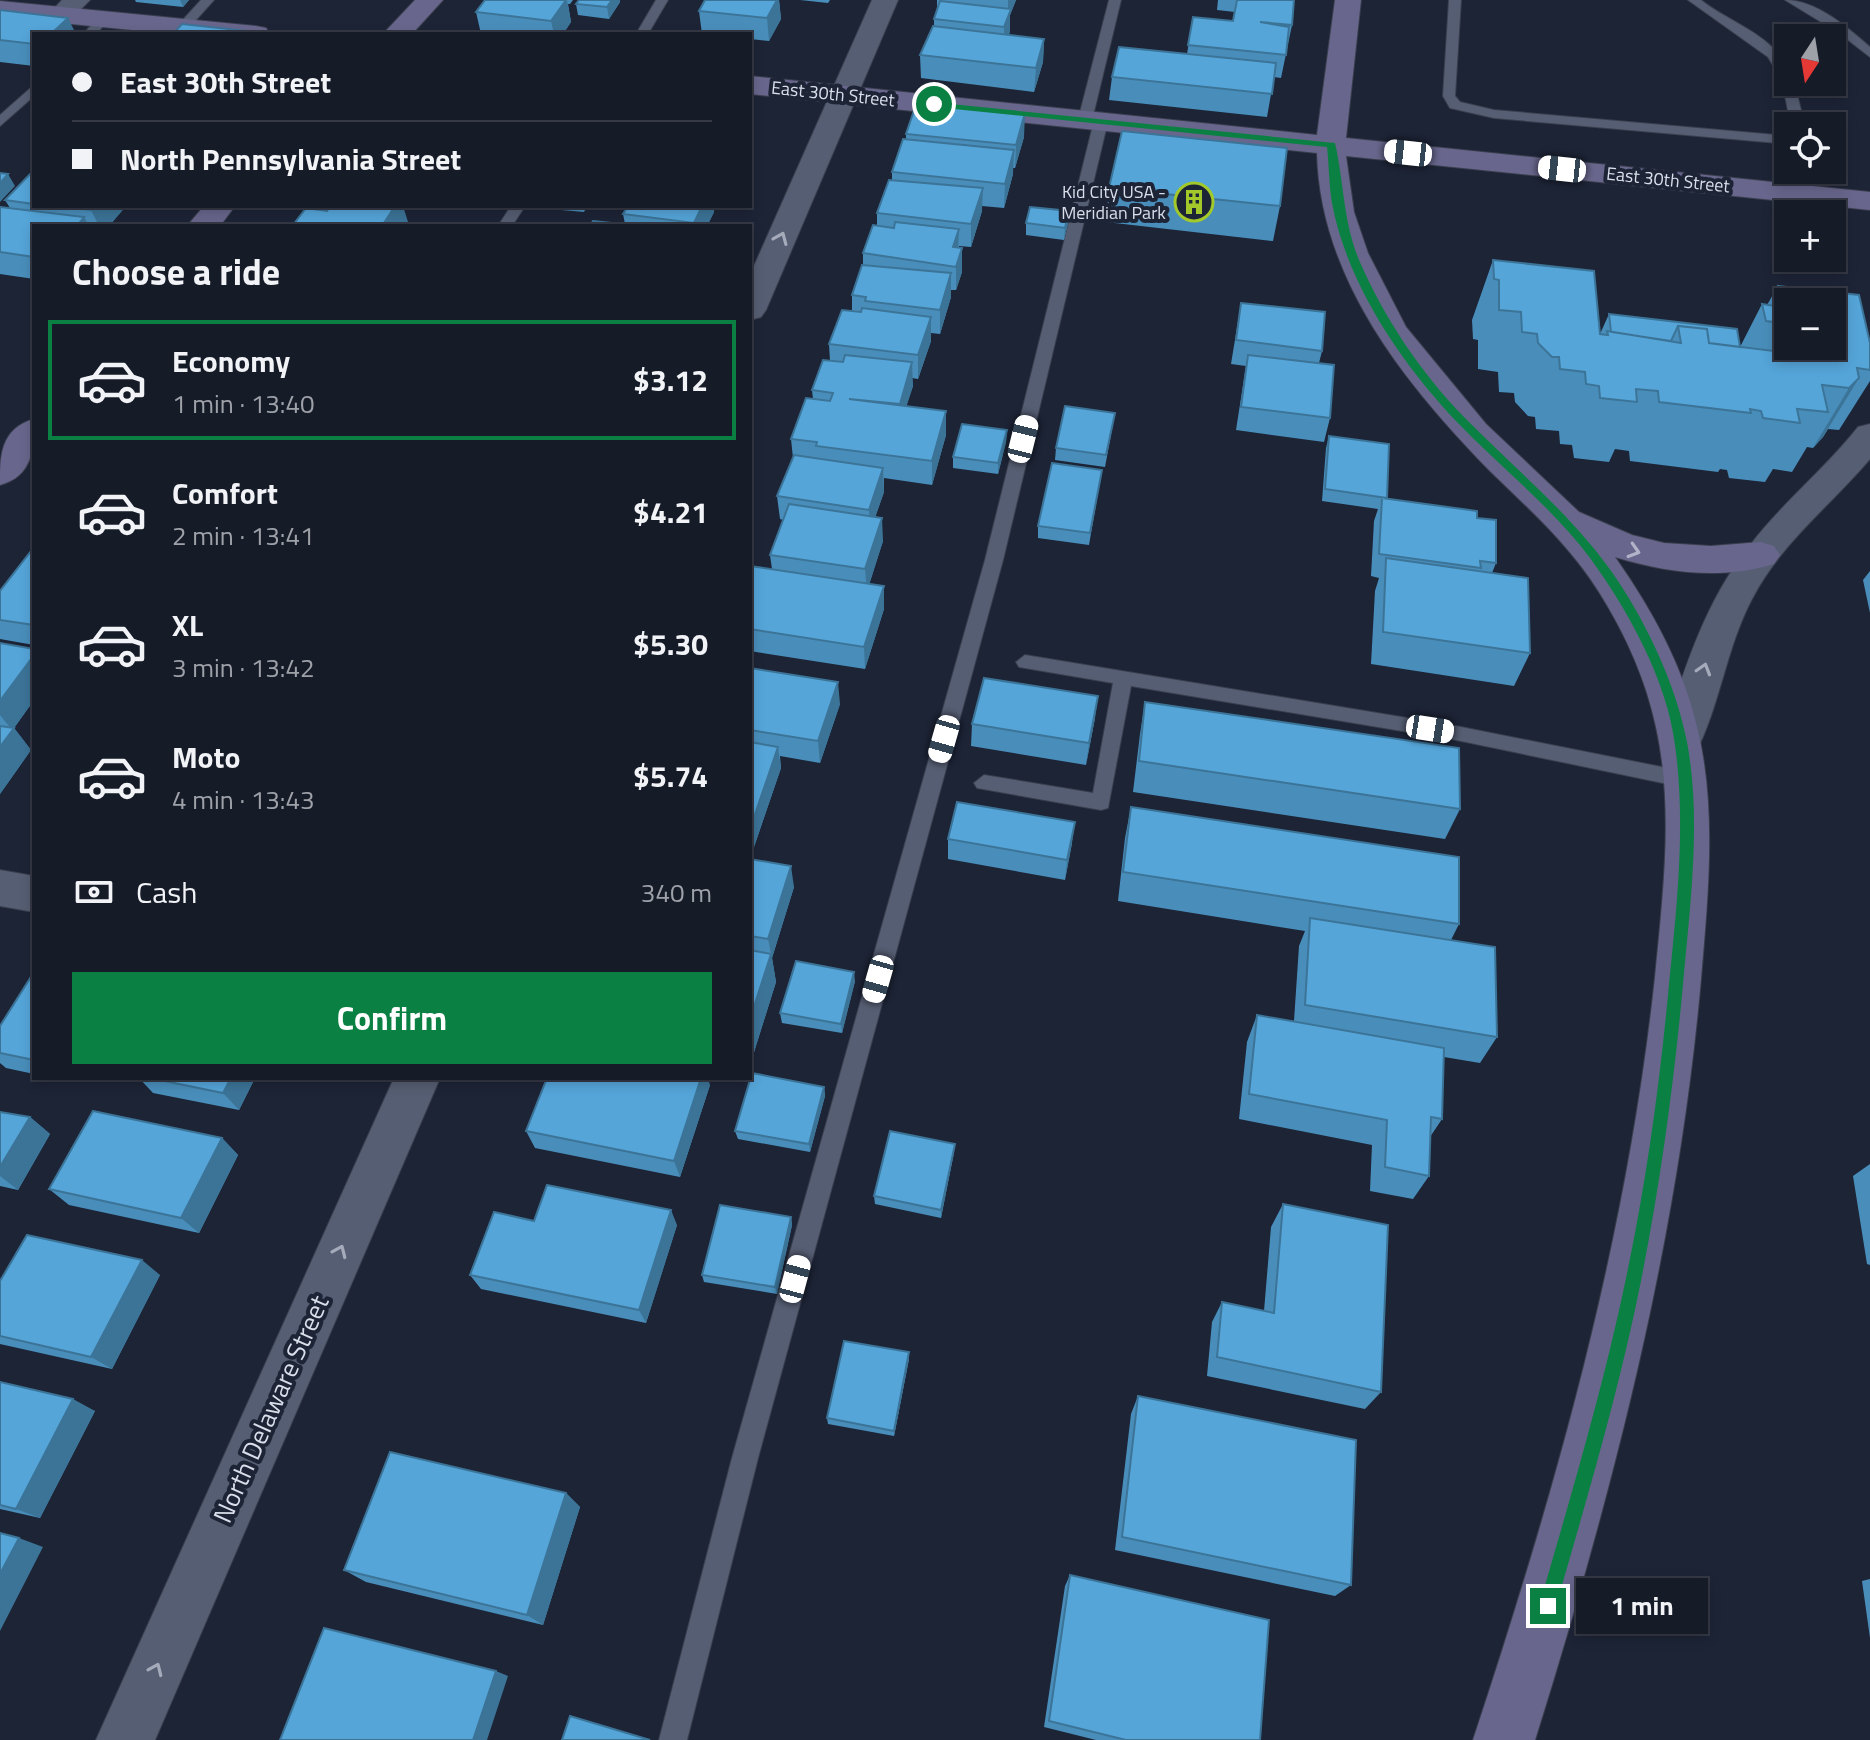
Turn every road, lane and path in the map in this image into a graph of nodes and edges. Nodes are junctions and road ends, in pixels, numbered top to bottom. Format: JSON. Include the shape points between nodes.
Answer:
{"nodes":[{"id":1,"x":208,"y":0,"type":"edge"},
{"id":2,"x":430,"y":0,"type":"edge"},
{"id":3,"x":662,"y":0,"type":"edge"},
{"id":4,"x":885,"y":0,"type":"edge"},
{"id":5,"x":1115,"y":0,"type":"edge"},
{"id":6,"x":1348,"y":0,"type":"edge"},
{"id":7,"x":1455,"y":0,"type":"edge"},
{"id":8,"x":1694,"y":0,"type":"edge"},
{"id":9,"x":1791,"y":0,"type":"edge"},
{"id":10,"x":69,"y":8,"type":"edge"},
{"id":11,"x":0,"y":9,"type":"edge"},
{"id":12,"x":96,"y":27,"type":"edge"},
{"id":13,"x":183,"y":27,"type":"junction"},
{"id":14,"x":235,"y":32,"type":"edge"},
{"id":15,"x":399,"y":32,"type":"edge"},
{"id":16,"x":643,"y":32,"type":"edge"},
{"id":17,"x":1870,"y":53,"type":"edge"},
{"id":18,"x":1774,"y":58,"type":"edge"},
{"id":19,"x":752,"y":85,"type":"edge"},
{"id":20,"x":32,"y":91,"type":"edge"},
{"id":21,"x":843,"y":95,"type":"junction"},
{"id":22,"x":1093,"y":120,"type":"junction"},
{"id":23,"x":0,"y":122,"type":"edge"},
{"id":24,"x":1774,"y":139,"type":"edge"},
{"id":25,"x":1332,"y":145,"type":"junction"},
{"id":26,"x":1870,"y":201,"type":"edge"},
{"id":27,"x":218,"y":208,"type":"edge"},
{"id":28,"x":205,"y":224,"type":"edge"},
{"id":29,"x":752,"y":305,"type":"edge"},
{"id":30,"x":32,"y":433,"type":"edge"},
{"id":31,"x":1868,"y":439,"type":"edge"},
{"id":32,"x":0,"y":473,"type":"edge"},
{"id":33,"x":1564,"y":518,"type":"junction"},
{"id":34,"x":1761,"y":555,"type":"junction"},
{"id":35,"x":1025,"y":662,"type":"dead end"},
{"id":36,"x":1123,"y":679,"type":"junction"},
{"id":37,"x":1682,"y":761,"type":"junction"},
{"id":38,"x":984,"y":783,"type":"dead end"},
{"id":39,"x":0,"y":888,"type":"edge"},
{"id":40,"x":32,"y":894,"type":"edge"},
{"id":41,"x":416,"y":1080,"type":"edge"},
{"id":42,"x":125,"y":1740,"type":"edge"},
{"id":43,"x":673,"y":1740,"type":"edge"},
{"id":44,"x":1504,"y":1740,"type":"edge"}],
"edges":[{"from":1,"to":13,"type":"lane"},
{"from":2,"to":15,"type":"street"},
{"from":3,"to":16,"type":"lane"},
{"from":4,"to":21,"type":"street"},
{"from":5,"to":22,"type":"lane"},
{"from":6,"to":25,"type":"street"},
{"from":7,"to":24,"type":"lane","via":[[1449,96],[1455,105],[1494,114]]},
{"from":8,"to":18,"type":"lane"},
{"from":9,"to":17,"type":"lane","via":[[1843,30]]},
{"from":10,"to":11,"type":"street"},
{"from":10,"to":12,"type":"street"},
{"from":12,"to":13,"type":"street"},
{"from":13,"to":14,"type":"street"},
{"from":19,"to":21,"type":"street","name":"East 30th Street"},
{"from":20,"to":23,"type":"lane"},
{"from":21,"to":22,"type":"street","name":"East 30th Street"},
{"from":29,"to":21,"type":"street","one_way":true},
{"from":22,"to":25,"type":"street","name":"East 30th Street"},
{"from":22,"to":43,"type":"lane","via":[[994,560],[745,1458]]},
{"from":25,"to":26,"type":"street","name":"East 30th Street"},
{"from":25,"to":33,"type":"street","via":[[1337,204],[1353,256],[1401,346],[1463,422]]},
{"from":27,"to":28,"type":"street"},
{"from":30,"to":32,"type":"street"},
{"from":31,"to":34,"type":"street"},
{"from":33,"to":34,"type":"street","one_way":true,"via":[[1621,547],[1676,561]]},
{"from":33,"to":37,"type":"street","via":[[1635,623],[1669,698]]},
{"from":37,"to":34,"type":"street","one_way":true,"via":[[1717,626]]},
{"from":35,"to":36,"type":"lane"},
{"from":36,"to":37,"type":"lane","via":[[1456,733]]},
{"from":36,"to":38,"type":"lane","via":[[1101,802]]},
{"from":37,"to":44,"type":"street","via":[[1686,836],[1678,972],[1660,1129],[1633,1281],[1582,1490]]},
{"from":39,"to":40,"type":"street"},
{"from":42,"to":41,"type":"street","name":"North Delaware Street","one_way":true}]}
